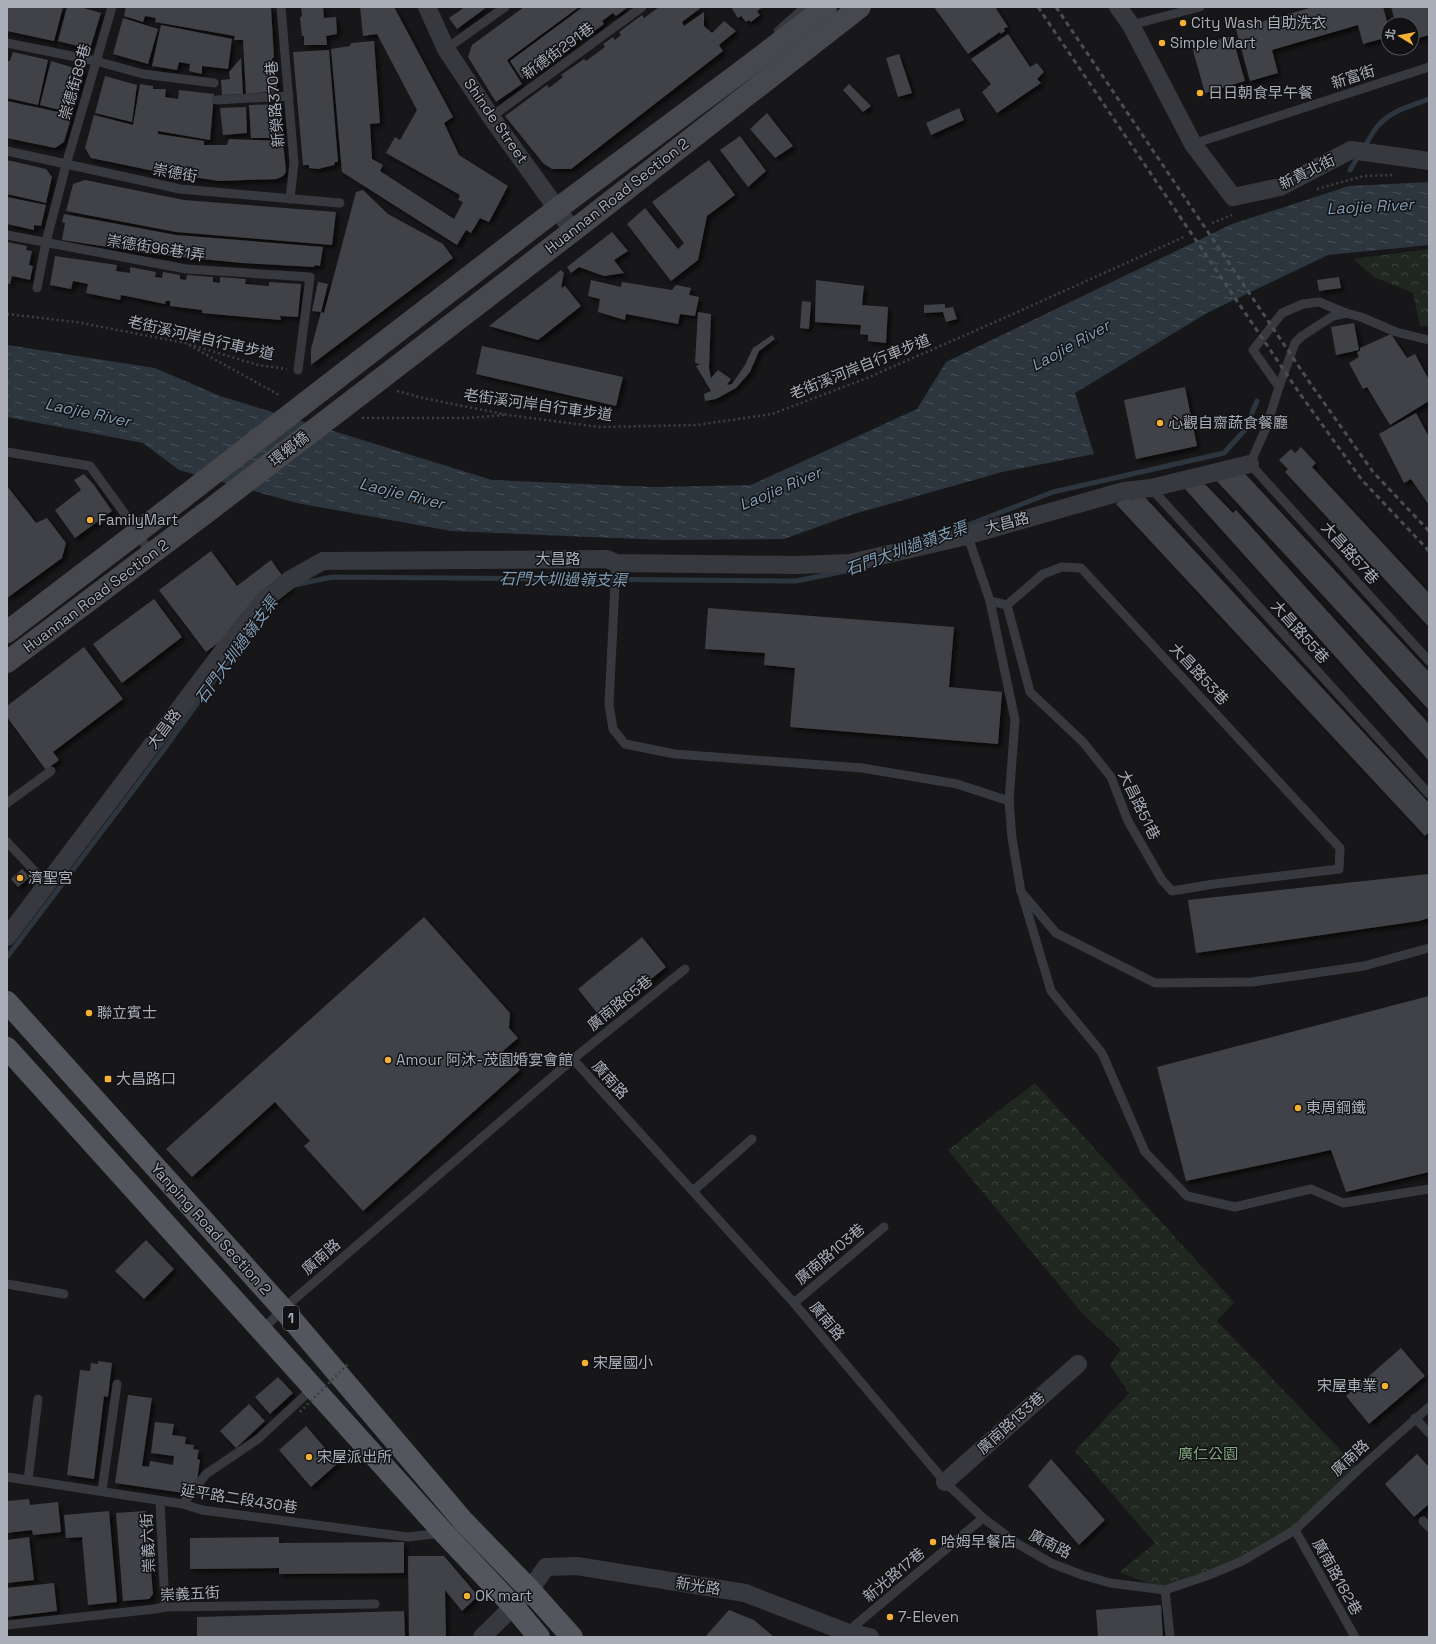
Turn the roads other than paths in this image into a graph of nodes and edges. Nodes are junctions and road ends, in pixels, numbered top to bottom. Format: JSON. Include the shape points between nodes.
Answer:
{"nodes":[{"id":1,"x":112,"y":7,"type":"edge"},
{"id":2,"x":281,"y":7,"type":"edge"},
{"id":3,"x":427,"y":7,"type":"edge"},
{"id":4,"x":505,"y":7,"type":"edge"},
{"id":5,"x":642,"y":7,"type":"edge"},
{"id":6,"x":805,"y":7,"type":"edge"},
{"id":7,"x":826,"y":7,"type":"edge"},
{"id":8,"x":860,"y":7,"type":"edge"},
{"id":9,"x":1118,"y":7,"type":"edge"},
{"id":10,"x":1200,"y":7,"type":"edge"},
{"id":11,"x":1131,"y":25,"type":"junction"},
{"id":12,"x":7,"y":42,"type":"edge"},
{"id":13,"x":446,"y":49,"type":"junction"},
{"id":14,"x":96,"y":61,"type":"junction"},
{"id":15,"x":1429,"y":67,"type":"edge"},
{"id":16,"x":757,"y":74,"type":"junction"},
{"id":17,"x":214,"y":83,"type":"dead end"},
{"id":18,"x":289,"y":96,"type":"junction"},
{"id":19,"x":216,"y":100,"type":"dead end"},
{"id":20,"x":491,"y":117,"type":"junction"},
{"id":21,"x":1194,"y":144,"type":"junction"},
{"id":22,"x":7,"y":152,"type":"edge"},
{"id":23,"x":1429,"y":161,"type":"edge"},
{"id":24,"x":66,"y":165,"type":"junction"},
{"id":25,"x":290,"y":199,"type":"junction"},
{"id":26,"x":340,"y":203,"type":"dead end"},
{"id":27,"x":557,"y":209,"type":"junction"},
{"id":28,"x":573,"y":231,"type":"junction"},
{"id":29,"x":7,"y":235,"type":"edge"},
{"id":30,"x":46,"y":242,"type":"junction"},
{"id":31,"x":37,"y":288,"type":"dead end"},
{"id":32,"x":1346,"y":313,"type":"junction"},
{"id":33,"x":1429,"y":340,"type":"edge"},
{"id":34,"x":349,"y":369,"type":"joint"},
{"id":35,"x":298,"y":370,"type":"road end"},
{"id":36,"x":374,"y":384,"type":"joint"},
{"id":37,"x":1279,"y":387,"type":"junction"},
{"id":38,"x":7,"y":452,"type":"edge"},
{"id":39,"x":1250,"y":464,"type":"junction"},
{"id":40,"x":1151,"y":488,"type":"junction"},
{"id":41,"x":181,"y":499,"type":"joint"},
{"id":42,"x":203,"y":515,"type":"joint"},
{"id":43,"x":138,"y":532,"type":"junction"},
{"id":44,"x":967,"y":534,"type":"junction"},
{"id":45,"x":150,"y":556,"type":"junction"},
{"id":46,"x":612,"y":561,"type":"junction"},
{"id":47,"x":990,"y":601,"type":"junction"},
{"id":48,"x":1007,"y":605,"type":"junction"},
{"id":49,"x":7,"y":632,"type":"edge"},
{"id":50,"x":1429,"y":661,"type":"edge"},
{"id":51,"x":7,"y":662,"type":"edge"},
{"id":52,"x":51,"y":771,"type":"dead end"},
{"id":53,"x":1429,"y":794,"type":"edge"},
{"id":54,"x":1009,"y":801,"type":"junction"},
{"id":55,"x":7,"y":804,"type":"edge"},
{"id":56,"x":7,"y":842,"type":"edge"},
{"id":57,"x":1340,"y":869,"type":"joint"},
{"id":58,"x":47,"y":884,"type":"junction"},
{"id":59,"x":1021,"y":892,"type":"junction"},
{"id":60,"x":7,"y":937,"type":"edge"},
{"id":61,"x":1429,"y":948,"type":"edge"},
{"id":62,"x":685,"y":969,"type":"dead end"},
{"id":63,"x":7,"y":1002,"type":"edge"},
{"id":64,"x":7,"y":1048,"type":"edge"},
{"id":65,"x":573,"y":1059,"type":"junction"},
{"id":66,"x":752,"y":1139,"type":"dead end"},
{"id":67,"x":1429,"y":1189,"type":"edge"},
{"id":68,"x":693,"y":1191,"type":"junction"},
{"id":69,"x":884,"y":1227,"type":"dead end"},
{"id":70,"x":7,"y":1284,"type":"edge"},
{"id":71,"x":64,"y":1294,"type":"dead end"},
{"id":72,"x":794,"y":1303,"type":"junction"},
{"id":73,"x":282,"y":1308,"type":"junction"},
{"id":74,"x":262,"y":1330,"type":"junction"},
{"id":75,"x":1078,"y":1364,"type":"dead end"},
{"id":76,"x":117,"y":1384,"type":"dead end"},
{"id":77,"x":313,"y":1388,"type":"junction"},
{"id":78,"x":38,"y":1399,"type":"dead end"},
{"id":79,"x":1429,"y":1407,"type":"edge"},
{"id":80,"x":1415,"y":1418,"type":"junction"},
{"id":81,"x":1429,"y":1433,"type":"edge"},
{"id":82,"x":7,"y":1477,"type":"edge"},
{"id":83,"x":28,"y":1480,"type":"junction"},
{"id":84,"x":945,"y":1482,"type":"junction"},
{"id":85,"x":102,"y":1492,"type":"junction"},
{"id":86,"x":160,"y":1501,"type":"junction"},
{"id":87,"x":183,"y":1504,"type":"junction"},
{"id":88,"x":983,"y":1518,"type":"junction"},
{"id":89,"x":454,"y":1527,"type":"junction"},
{"id":90,"x":1295,"y":1530,"type":"junction"},
{"id":91,"x":530,"y":1590,"type":"junction"},
{"id":92,"x":1165,"y":1590,"type":"junction"},
{"id":93,"x":375,"y":1604,"type":"dead end"},
{"id":94,"x":165,"y":1607,"type":"junction"},
{"id":95,"x":514,"y":1607,"type":"junction"},
{"id":96,"x":7,"y":1624,"type":"edge"},
{"id":97,"x":845,"y":1635,"type":"edge"},
{"id":98,"x":482,"y":1637,"type":"edge"},
{"id":99,"x":538,"y":1637,"type":"edge"},
{"id":100,"x":572,"y":1637,"type":"edge"},
{"id":101,"x":870,"y":1637,"type":"edge"},
{"id":102,"x":1170,"y":1637,"type":"edge"},
{"id":103,"x":1355,"y":1637,"type":"edge"}],
"edges":[{"from":1,"to":14,"type":"lane","name":"崇德街89巷"},
{"from":2,"to":18,"type":"lane","name":"新榮路370巷"},
{"from":3,"to":13,"type":"street","name":"Shinde Street"},
{"from":4,"to":13,"type":"lane"},
{"from":5,"to":20,"type":"lane","name":"新德街291巷"},
{"from":6,"to":16,"type":"lane","via":[[780,28]]},
{"from":7,"to":16,"type":"main road","name":"Huannan Road Section 2"},
{"from":8,"to":16,"type":"main road","name":"Huannan Road Section 2"},
{"from":9,"to":11,"type":"street"},
{"from":10,"to":11,"type":"lane"},
{"from":11,"to":21,"type":"street"},
{"from":12,"to":14,"type":"lane"},
{"from":13,"to":20,"type":"street","name":"Shinde Street"},
{"from":14,"to":17,"type":"lane","via":[[143,74]]},
{"from":14,"to":24,"type":"lane","name":"崇德街89巷"},
{"from":15,"to":21,"type":"lane","name":"新富街"},
{"from":16,"to":27,"type":"main road","name":"Huannan Road Section 2"},
{"from":16,"to":28,"type":"main road","name":"Huannan Road Section 2"},
{"from":18,"to":19,"type":"lane"},
{"from":18,"to":25,"type":"lane","name":"新榮路370巷","via":[[294,163]]},
{"from":20,"to":27,"type":"street","name":"Shinde Street"},
{"from":21,"to":23,"type":"street","name":"新貴北街","via":[[1233,197],[1280,187],[1351,150]]},
{"from":22,"to":24,"type":"lane","name":"崇德街"},
{"from":24,"to":25,"type":"lane","name":"崇德街","via":[[180,190]]},
{"from":24,"to":30,"type":"lane","name":"崇德街89巷"},
{"from":25,"to":26,"type":"lane","name":"崇德街"},
{"from":27,"to":28,"type":"street","name":"Shinde Street"},
{"from":27,"to":34,"type":"main road","name":"Huannan Road Section 2"},
{"from":28,"to":36,"type":"main road","name":"Huannan Road Section 2"},
{"from":29,"to":30,"type":"lane","name":"崇德街96巷1弄"},
{"from":30,"to":31,"type":"lane","name":"崇德街89巷"},
{"from":30,"to":35,"type":"lane","name":"崇德街96巷1弄","via":[[186,269],[310,277]]},
{"from":32,"to":33,"type":"lane","via":[[1396,332]]},
{"from":32,"to":37,"type":"lane","via":[[1333,316],[1295,343]]},
{"from":32,"to":37,"type":"lane","via":[[1319,302],[1303,304],[1282,312],[1253,350]]},
{"from":34,"to":41,"type":"main road","name":"環鄉橋","bridge":true},
{"from":36,"to":42,"type":"main road","name":"環鄉橋","bridge":true},
{"from":37,"to":39,"type":"lane","via":[[1266,428]]},
{"from":38,"to":43,"type":"lane","via":[[90,466]]},
{"from":39,"to":40,"type":"street","name":"大昌路"},
{"from":39,"to":50,"type":"lane","name":"大昌路57巷"},
{"from":40,"to":44,"type":"street","name":"大昌路","via":[[1124,491]]},
{"from":40,"to":53,"type":"lane","name":"大昌路55巷"},
{"from":41,"to":43,"type":"main road","name":"Huannan Road Section 2"},
{"from":42,"to":45,"type":"main road","name":"Huannan Road Section 2"},
{"from":43,"to":45,"type":"lane"},
{"from":43,"to":49,"type":"main road","name":"Huannan Road Section 2"},
{"from":44,"to":46,"type":"street","name":"大昌路","via":[[851,552],[795,556],[616,555]]},
{"from":44,"to":47,"type":"lane"},
{"from":45,"to":51,"type":"main road","name":"Huannan Road Section 2"},
{"from":46,"to":54,"type":"lane","via":[[609,705],[613,729],[625,744],[675,754],[862,768],[957,784]]},
{"from":46,"to":58,"type":"street","name":"大昌路","via":[[323,561],[291,579],[265,599],[227,646]]},
{"from":47,"to":48,"type":"lane"},
{"from":47,"to":54,"type":"lane","via":[[1015,720]]},
{"from":48,"to":57,"type":"lane","name":"大昌路53巷","via":[[1043,574],[1062,567],[1081,568],[1340,848]]},
{"from":48,"to":57,"type":"lane","name":"大昌路51巷","via":[[1030,692],[1083,742],[1111,776],[1128,821],[1162,880],[1172,891]]},
{"from":52,"to":55,"type":"lane"},
{"from":54,"to":59,"type":"lane"},
{"from":56,"to":58,"type":"lane"},
{"from":58,"to":60,"type":"street","name":"大昌路"},
{"from":59,"to":61,"type":"lane","via":[[1056,933],[1155,983],[1252,982],[1364,966]]},
{"from":59,"to":67,"type":"lane","via":[[1051,990],[1102,1053],[1145,1152],[1187,1196],[1236,1207],[1311,1189],[1343,1203]]},
{"from":62,"to":65,"type":"lane","name":"廣南路65巷"},
{"from":63,"to":73,"type":"main road","name":"Yanping Road Section 2","number":"1"},
{"from":64,"to":74,"type":"main road","name":"Yanping Road Section 2","number":"1"},
{"from":65,"to":68,"type":"lane","name":"廣南路"},
{"from":65,"to":73,"type":"lane","name":"廣南路"},
{"from":66,"to":68,"type":"lane"},
{"from":68,"to":72,"type":"lane","name":"廣南路"},
{"from":69,"to":72,"type":"lane","name":"廣南路103巷"},
{"from":70,"to":71,"type":"lane"},
{"from":72,"to":84,"type":"lane","name":"廣南路"},
{"from":73,"to":74,"type":"lane","name":"廣南路"},
{"from":73,"to":89,"type":"main road","name":"Yanping Road Section 2","number":"1"},
{"from":74,"to":77,"type":"main road","name":"Yanping Road Section 2","number":"1"},
{"from":75,"to":84,"type":"street","name":"廣南路133巷"},
{"from":76,"to":85,"type":"lane"},
{"from":77,"to":87,"type":"lane","via":[[258,1439],[206,1474]]},
{"from":77,"to":89,"type":"main road","name":"Yanping Road Section 2","number":"1"},
{"from":78,"to":83,"type":"lane"},
{"from":79,"to":80,"type":"lane","name":"廣南路"},
{"from":80,"to":81,"type":"lane"},
{"from":80,"to":90,"type":"lane","name":"廣南路"},
{"from":82,"to":83,"type":"lane","name":"延平路二段430巷"},
{"from":83,"to":85,"type":"lane","name":"延平路二段430巷"},
{"from":84,"to":88,"type":"lane","name":"廣南路"},
{"from":85,"to":86,"type":"lane","name":"延平路二段430巷"},
{"from":86,"to":87,"type":"lane","name":"延平路二段430巷"},
{"from":86,"to":94,"type":"lane","name":"崇義六街"},
{"from":87,"to":89,"type":"lane","name":"延平路二段430巷","via":[[202,1510],[408,1537]]},
{"from":88,"to":92,"type":"lane","name":"廣南路","via":[[1018,1544],[1076,1572],[1110,1583]]},
{"from":88,"to":97,"type":"lane","name":"新光路17巷"},
{"from":89,"to":91,"type":"main road","name":"Yanping Road Section 2","number":"1"},
{"from":89,"to":95,"type":"main road","name":"Yanping Road Section 2","number":"1"},
{"from":90,"to":92,"type":"lane","name":"廣南路","via":[[1242,1561]]},
{"from":90,"to":103,"type":"lane","name":"廣南路182巷"},
{"from":91,"to":95,"type":"street"},
{"from":91,"to":97,"type":"street","name":"新光路","via":[[546,1567],[577,1566],[745,1593]]},
{"from":91,"to":100,"type":"main road","name":"Yanping Road Section 2","number":"1"},
{"from":92,"to":102,"type":"lane"},
{"from":93,"to":94,"type":"lane","name":"崇義五街"},
{"from":94,"to":96,"type":"lane","name":"崇義五街"},
{"from":95,"to":98,"type":"street"},
{"from":95,"to":99,"type":"main road","name":"Yanping Road Section 2","number":"1"},
{"from":97,"to":101,"type":"street","name":"新光路"}]}
